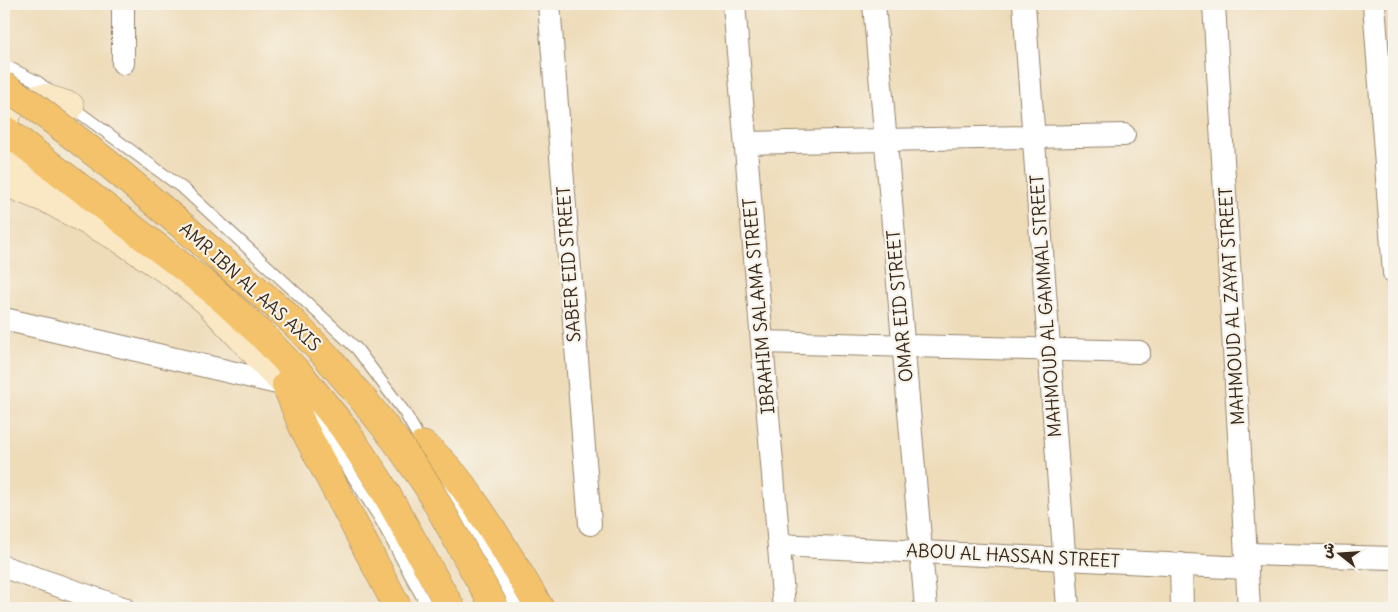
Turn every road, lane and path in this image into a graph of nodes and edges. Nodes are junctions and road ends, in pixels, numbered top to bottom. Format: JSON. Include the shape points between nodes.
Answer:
{"nodes":[{"id":1,"x":124,"y":4,"type":"edge"},
{"id":2,"x":549,"y":4,"type":"edge"},
{"id":3,"x":734,"y":4,"type":"edge"},
{"id":4,"x":874,"y":4,"type":"edge"},
{"id":5,"x":1024,"y":4,"type":"edge"},
{"id":6,"x":1214,"y":4,"type":"edge"},
{"id":7,"x":1374,"y":4,"type":"edge"},
{"id":8,"x":123,"y":63,"type":"dead end"},
{"id":9,"x":4,"y":65,"type":"edge"},
{"id":10,"x":4,"y":86,"type":"edge"},
{"id":11,"x":70,"y":106,"type":"junction"},
{"id":12,"x":4,"y":122,"type":"edge"},
{"id":13,"x":4,"y":129,"type":"edge"},
{"id":14,"x":1124,"y":135,"type":"dead end"},
{"id":15,"x":1033,"y":137,"type":"junction"},
{"id":16,"x":886,"y":140,"type":"junction"},
{"id":17,"x":746,"y":143,"type":"junction"},
{"id":18,"x":4,"y":145,"type":"edge"},
{"id":19,"x":4,"y":182,"type":"edge"},
{"id":20,"x":54,"y":202,"type":"junction"},
{"id":21,"x":1394,"y":273,"type":"edge"},
{"id":22,"x":4,"y":319,"type":"edge"},
{"id":23,"x":762,"y":342,"type":"junction"},
{"id":24,"x":903,"y":346,"type":"junction"},
{"id":25,"x":1049,"y":350,"type":"junction"},
{"id":26,"x":1139,"y":352,"type":"dead end"},
{"id":27,"x":286,"y":386,"type":"junction"},
{"id":28,"x":423,"y":445,"type":"junction"},
{"id":29,"x":590,"y":524,"type":"dead end"},
{"id":30,"x":779,"y":545,"type":"junction"},
{"id":31,"x":921,"y":552,"type":"junction"},
{"id":32,"x":1394,"y":558,"type":"edge"},
{"id":33,"x":1065,"y":559,"type":"junction"},
{"id":34,"x":1247,"y":561,"type":"junction"},
{"id":35,"x":1181,"y":564,"type":"junction"},
{"id":36,"x":4,"y":567,"type":"edge"},
{"id":37,"x":77,"y":600,"type":"edge"},
{"id":38,"x":123,"y":608,"type":"edge"},
{"id":39,"x":398,"y":608,"type":"edge"},
{"id":40,"x":428,"y":608,"type":"edge"},
{"id":41,"x":451,"y":608,"type":"edge"},
{"id":42,"x":495,"y":608,"type":"edge"},
{"id":43,"x":517,"y":608,"type":"edge"},
{"id":44,"x":540,"y":608,"type":"edge"},
{"id":45,"x":784,"y":608,"type":"edge"},
{"id":46,"x":926,"y":608,"type":"edge"},
{"id":47,"x":1068,"y":608,"type":"edge"},
{"id":48,"x":1182,"y":608,"type":"edge"},
{"id":49,"x":1249,"y":608,"type":"edge"}],
"edges":[{"from":1,"to":8,"type":"street"},
{"from":2,"to":29,"type":"street","name":"SABER EID STREET"},
{"from":3,"to":17,"type":"street","name":"IBRAHIM SALAMA STREET"},
{"from":4,"to":16,"type":"street","name":"OMAR EID STREET"},
{"from":5,"to":15,"type":"street","name":"MAHMOUD AL GAMMAL STREET"},
{"from":6,"to":34,"type":"street","name":"MAHMOUD AL ZAYAT STREET"},
{"from":7,"to":21,"type":"street"},
{"from":9,"to":11,"type":"lane","via":[[38,82]]},
{"from":10,"to":42,"type":"main road","name":"AMR IBN AL AAS AXIS","bridge":true,"via":[[45,114],[186,228],[286,315],[325,355],[362,398],[428,487]]},
{"from":11,"to":12,"type":"street","via":[[45,98],[17,101],[7,112]]},
{"from":11,"to":28,"type":"lane","via":[[185,190],[357,349],[405,413]]},
{"from":13,"to":41,"type":"main road","name":"AMR IBN AL AAS AXIS","via":[[214,291],[304,378],[378,479]]},
{"from":14,"to":15,"type":"street"},
{"from":15,"to":16,"type":"street"},
{"from":15,"to":25,"type":"street","name":"MAHMOUD AL GAMMAL STREET"},
{"from":16,"to":17,"type":"street"},
{"from":16,"to":24,"type":"street","name":"OMAR EID STREET"},
{"from":17,"to":23,"type":"street","name":"IBRAHIM SALAMA STREET"},
{"from":18,"to":20,"type":"street","via":[[13,161]]},
{"from":19,"to":20,"type":"street"},
{"from":20,"to":27,"type":"street","via":[[119,238],[180,279],[212,307]]},
{"from":22,"to":27,"type":"street"},
{"from":23,"to":24,"type":"street"},
{"from":23,"to":30,"type":"street","name":"IBRAHIM SALAMA STREET"},
{"from":24,"to":25,"type":"street"},
{"from":24,"to":31,"type":"street","name":"OMAR EID STREET"},
{"from":25,"to":26,"type":"street"},
{"from":25,"to":33,"type":"street","name":"MAHMOUD AL GAMMAL STREET"},
{"from":27,"to":39,"type":"main road","via":[[303,427]]},
{"from":27,"to":40,"type":"lane","via":[[324,432],[379,517]]},
{"from":28,"to":43,"type":"lane"},
{"from":28,"to":44,"type":"main road","via":[[462,484]]},
{"from":30,"to":31,"type":"street","name":"ABOU AL HASSAN STREET"},
{"from":30,"to":45,"type":"street","name":"IBRAHIM SALAMA STREET"},
{"from":31,"to":33,"type":"street","name":"ABOU AL HASSAN STREET"},
{"from":31,"to":46,"type":"street","name":"OMAR EID STREET"},
{"from":32,"to":34,"type":"street","name":"ABOU AL HASSAN STREET"},
{"from":33,"to":35,"type":"street","name":"ABOU AL HASSAN STREET"},
{"from":33,"to":47,"type":"street","name":"MAHMOUD AL GAMMAL STREET"},
{"from":34,"to":35,"type":"street","name":"ABOU AL HASSAN STREET"},
{"from":34,"to":49,"type":"street","name":"MAHMOUD AL ZAYAT STREET"},
{"from":35,"to":48,"type":"street"},
{"from":36,"to":37,"type":"street"},
{"from":37,"to":38,"type":"street"}]}
